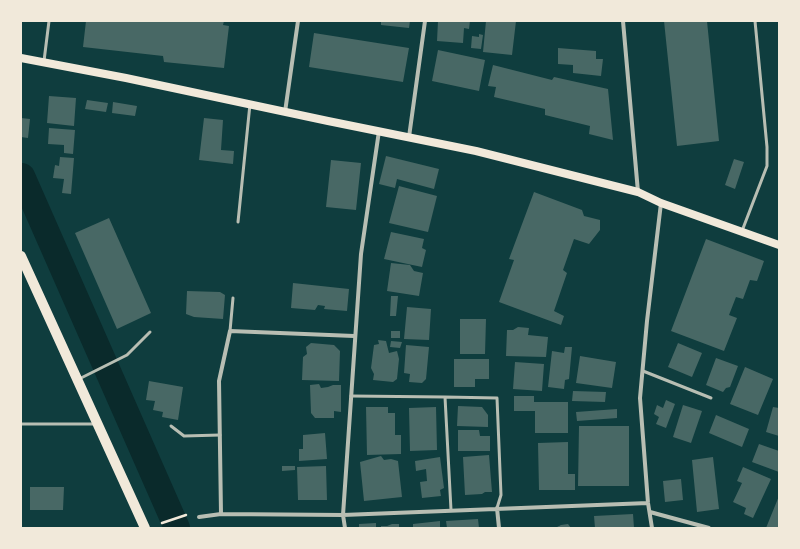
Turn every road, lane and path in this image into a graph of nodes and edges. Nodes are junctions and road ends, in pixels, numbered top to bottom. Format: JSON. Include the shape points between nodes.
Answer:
{"nodes":[{"id":1,"x":49,"y":21,"type":"edge"},
{"id":2,"x":298,"y":21,"type":"edge"},
{"id":3,"x":425,"y":21,"type":"edge"},
{"id":4,"x":623,"y":21,"type":"edge"},
{"id":5,"x":755,"y":21,"type":"edge"},
{"id":6,"x":21,"y":58,"type":"edge"},
{"id":7,"x":44,"y":62,"type":"junction"},
{"id":8,"x":250,"y":104,"type":"junction"},
{"id":9,"x":286,"y":112,"type":"junction"},
{"id":10,"x":379,"y":131,"type":"junction"},
{"id":11,"x":409,"y":137,"type":"junction"},
{"id":12,"x":638,"y":192,"type":"junction"},
{"id":13,"x":661,"y":203,"type":"junction"},
{"id":14,"x":238,"y":222,"type":"dead end"},
{"id":15,"x":742,"y":231,"type":"junction"},
{"id":16,"x":779,"y":244,"type":"edge"},
{"id":17,"x":21,"y":256,"type":"edge"},
{"id":18,"x":233,"y":298,"type":"dead end"},
{"id":19,"x":230,"y":331,"type":"junction"},
{"id":20,"x":150,"y":332,"type":"dead end"},
{"id":21,"x":354,"y":336,"type":"junction"},
{"id":22,"x":642,"y":371,"type":"junction"},
{"id":23,"x":78,"y":380,"type":"junction"},
{"id":24,"x":351,"y":396,"type":"junction"},
{"id":25,"x":445,"y":397,"type":"junction"},
{"id":26,"x":711,"y":398,"type":"dead end"},
{"id":27,"x":21,"y":424,"type":"edge"},
{"id":28,"x":98,"y":424,"type":"junction"},
{"id":29,"x":171,"y":426,"type":"dead end"},
{"id":30,"x":220,"y":435,"type":"junction"},
{"id":31,"x":648,"y":503,"type":"junction"},
{"id":32,"x":497,"y":508,"type":"junction"},
{"id":33,"x":451,"y":510,"type":"junction"},
{"id":34,"x":650,"y":512,"type":"junction"},
{"id":35,"x":221,"y":514,"type":"junction"},
{"id":36,"x":343,"y":515,"type":"junction"},
{"id":37,"x":199,"y":517,"type":"joint"},
{"id":38,"x":162,"y":523,"type":"dead end"},
{"id":39,"x":145,"y":528,"type":"edge"},
{"id":40,"x":345,"y":528,"type":"edge"},
{"id":41,"x":499,"y":528,"type":"edge"},
{"id":42,"x":652,"y":528,"type":"edge"},
{"id":43,"x":709,"y":528,"type":"edge"}],
"edges":[{"from":1,"to":7,"type":"lane"},
{"from":2,"to":9,"type":"street"},
{"from":3,"to":11,"type":"street"},
{"from":4,"to":12,"type":"street"},
{"from":5,"to":15,"type":"lane","via":[[767,166]]},
{"from":6,"to":7,"type":"main road"},
{"from":7,"to":8,"type":"main road"},
{"from":8,"to":9,"type":"main road"},
{"from":8,"to":14,"type":"lane"},
{"from":9,"to":10,"type":"main road"},
{"from":10,"to":11,"type":"main road"},
{"from":10,"to":21,"type":"street","via":[[361,254]]},
{"from":11,"to":12,"type":"main road","via":[[476,151]]},
{"from":12,"to":13,"type":"main road"},
{"from":13,"to":15,"type":"main road"},
{"from":13,"to":22,"type":"street"},
{"from":15,"to":16,"type":"main road"},
{"from":17,"to":23,"type":"main road"},
{"from":18,"to":19,"type":"lane"},
{"from":19,"to":21,"type":"street"},
{"from":19,"to":30,"type":"street","via":[[219,381]]},
{"from":20,"to":23,"type":"lane","via":[[127,354]]},
{"from":21,"to":24,"type":"street"},
{"from":22,"to":26,"type":"lane"},
{"from":22,"to":31,"type":"street","via":[[640,398]]},
{"from":23,"to":28,"type":"main road"},
{"from":24,"to":25,"type":"lane"},
{"from":24,"to":36,"type":"street"},
{"from":25,"to":32,"type":"lane","via":[[497,398],[501,495]]},
{"from":25,"to":33,"type":"lane"},
{"from":27,"to":28,"type":"lane"},
{"from":28,"to":39,"type":"main road"},
{"from":29,"to":30,"type":"lane","via":[[184,436]]},
{"from":30,"to":35,"type":"street"},
{"from":31,"to":32,"type":"street"},
{"from":31,"to":34,"type":"street"},
{"from":32,"to":33,"type":"street"},
{"from":32,"to":41,"type":"street"},
{"from":33,"to":36,"type":"street"},
{"from":34,"to":42,"type":"street"},
{"from":34,"to":43,"type":"street"},
{"from":35,"to":36,"type":"street"},
{"from":35,"to":37,"type":"street"},
{"from":36,"to":40,"type":"street"},
{"from":37,"to":38,"type":"path","via":[[190,519],[186,515]]}]}
